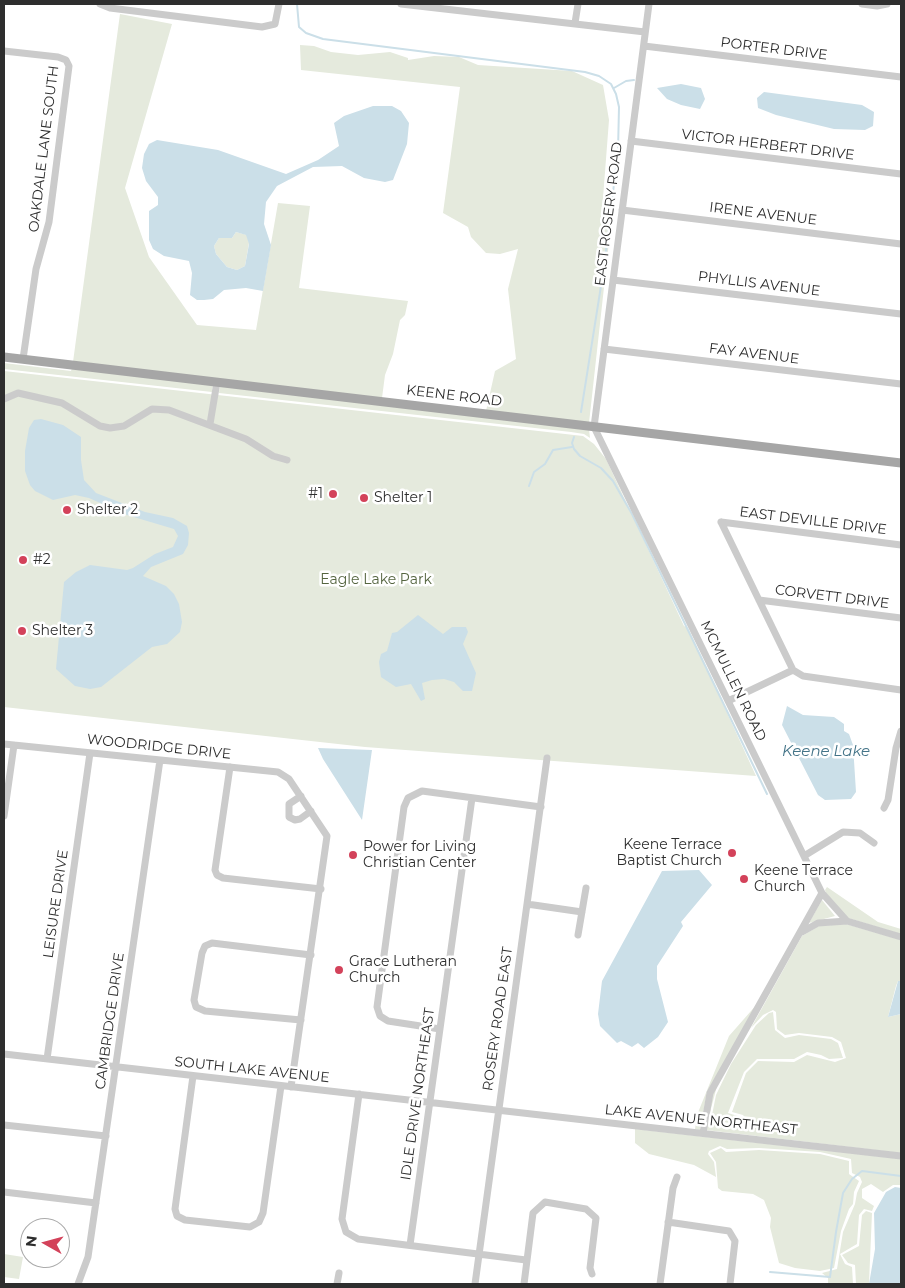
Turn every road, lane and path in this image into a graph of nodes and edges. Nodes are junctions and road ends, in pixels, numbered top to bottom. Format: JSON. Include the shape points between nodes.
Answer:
{"nodes":[{"id":1,"x":100,"y":4,"type":"edge"},
{"id":2,"x":279,"y":4,"type":"edge"},
{"id":3,"x":401,"y":4,"type":"edge"},
{"id":4,"x":578,"y":4,"type":"edge"},
{"id":5,"x":649,"y":4,"type":"edge"},
{"id":6,"x":862,"y":4,"type":"edge"},
{"id":7,"x":887,"y":4,"type":"edge"},
{"id":8,"x":575,"y":23,"type":"junction"},
{"id":9,"x":646,"y":32,"type":"junction"},
{"id":10,"x":644,"y":46,"type":"junction"},
{"id":11,"x":4,"y":51,"type":"edge"},
{"id":12,"x":901,"y":77,"type":"edge"},
{"id":13,"x":631,"y":141,"type":"junction"},
{"id":14,"x":901,"y":174,"type":"edge"},
{"id":15,"x":622,"y":210,"type":"junction"},
{"id":16,"x":901,"y":244,"type":"edge"},
{"id":17,"x":613,"y":280,"type":"junction"},
{"id":18,"x":901,"y":314,"type":"edge"},
{"id":19,"x":604,"y":348,"type":"junction"},
{"id":20,"x":4,"y":357,"type":"edge"},
{"id":21,"x":23,"y":359,"type":"junction"},
{"id":22,"x":217,"y":382,"type":"junction"},
{"id":23,"x":901,"y":384,"type":"edge"},
{"id":24,"x":4,"y":399,"type":"edge"},
{"id":25,"x":210,"y":424,"type":"junction"},
{"id":26,"x":594,"y":427,"type":"junction"},
{"id":27,"x":287,"y":460,"type":"dead end"},
{"id":28,"x":901,"y":463,"type":"edge"},
{"id":29,"x":901,"y":545,"type":"edge"},
{"id":30,"x":759,"y":600,"type":"junction"},
{"id":31,"x":901,"y":618,"type":"edge"},
{"id":32,"x":793,"y":670,"type":"junction"},
{"id":33,"x":901,"y":690,"type":"edge"},
{"id":34,"x":728,"y":701,"type":"junction"},
{"id":35,"x":901,"y":731,"type":"edge"},
{"id":36,"x":4,"y":744,"type":"edge"},
{"id":37,"x":14,"y":745,"type":"junction"},
{"id":38,"x":90,"y":753,"type":"junction"},
{"id":39,"x":547,"y":758,"type":"dead end"},
{"id":40,"x":160,"y":760,"type":"junction"},
{"id":41,"x":230,"y":767,"type":"junction"},
{"id":42,"x":301,"y":796,"type":"junction"},
{"id":43,"x":472,"y":798,"type":"junction"},
{"id":44,"x":541,"y":807,"type":"junction"},
{"id":45,"x":884,"y":808,"type":"dead end"},
{"id":46,"x":311,"y":811,"type":"junction"},
{"id":47,"x":4,"y":816,"type":"edge"},
{"id":48,"x":874,"y":843,"type":"dead end"},
{"id":49,"x":804,"y":856,"type":"junction"},
{"id":50,"x":586,"y":888,"type":"dead end"},
{"id":51,"x":320,"y":889,"type":"junction"},
{"id":52,"x":822,"y":893,"type":"junction"},
{"id":53,"x":527,"y":904,"type":"junction"},
{"id":54,"x":582,"y":912,"type":"junction"},
{"id":55,"x":847,"y":921,"type":"junction"},
{"id":56,"x":800,"y":934,"type":"junction"},
{"id":57,"x":578,"y":935,"type":"dead end"},
{"id":58,"x":901,"y":937,"type":"edge"},
{"id":59,"x":310,"y":955,"type":"junction"},
{"id":60,"x":301,"y":1020,"type":"junction"},
{"id":61,"x":440,"y":1030,"type":"junction"},
{"id":62,"x":4,"y":1054,"type":"edge"},
{"id":63,"x":47,"y":1059,"type":"junction"},
{"id":64,"x":116,"y":1067,"type":"junction"},
{"id":65,"x":193,"y":1076,"type":"junction"},
{"id":66,"x":281,"y":1086,"type":"junction"},
{"id":67,"x":291,"y":1087,"type":"junction"},
{"id":68,"x":359,"y":1094,"type":"junction"},
{"id":69,"x":430,"y":1102,"type":"junction"},
{"id":70,"x":498,"y":1110,"type":"junction"},
{"id":71,"x":4,"y":1125,"type":"edge"},
{"id":72,"x":703,"y":1133,"type":"junction"},
{"id":73,"x":106,"y":1136,"type":"junction"},
{"id":74,"x":901,"y":1156,"type":"edge"},
{"id":75,"x":677,"y":1177,"type":"dead end"},
{"id":76,"x":4,"y":1192,"type":"edge"},
{"id":77,"x":96,"y":1203,"type":"junction"},
{"id":78,"x":668,"y":1222,"type":"junction"},
{"id":79,"x":410,"y":1245,"type":"junction"},
{"id":80,"x":480,"y":1253,"type":"junction"},
{"id":81,"x":526,"y":1260,"type":"junction"},
{"id":82,"x":338,"y":1273,"type":"dead end"},
{"id":83,"x":592,"y":1274,"type":"dead end"},
{"id":84,"x":78,"y":1284,"type":"edge"},
{"id":85,"x":337,"y":1284,"type":"edge"},
{"id":86,"x":475,"y":1284,"type":"edge"},
{"id":87,"x":524,"y":1284,"type":"edge"},
{"id":88,"x":660,"y":1284,"type":"edge"},
{"id":89,"x":730,"y":1284,"type":"edge"}],
"edges":[{"from":1,"to":2,"type":"street","via":[[110,8],[262,27],[275,24]]},
{"from":3,"to":8,"type":"street"},
{"from":4,"to":8,"type":"street"},
{"from":5,"to":9,"type":"street","name":"EAST ROSERY ROAD"},
{"from":6,"to":7,"type":"street"},
{"from":8,"to":9,"type":"street"},
{"from":9,"to":10,"type":"street","name":"EAST ROSERY ROAD"},
{"from":10,"to":12,"type":"street","name":"PORTER DRIVE"},
{"from":10,"to":13,"type":"street","name":"EAST ROSERY ROAD"},
{"from":11,"to":21,"type":"street","name":"OAKDALE LANE SOUTH","via":[[58,57],[66,60],[69,66],[49,222],[36,269]]},
{"from":13,"to":14,"type":"street","name":"VICTOR HERBERT DRIVE"},
{"from":13,"to":15,"type":"street","name":"EAST ROSERY ROAD"},
{"from":15,"to":16,"type":"street","name":"IRENE AVENUE"},
{"from":15,"to":17,"type":"street","name":"EAST ROSERY ROAD"},
{"from":17,"to":18,"type":"street","name":"PHYLLIS AVENUE"},
{"from":17,"to":19,"type":"street","name":"EAST ROSERY ROAD"},
{"from":19,"to":23,"type":"street","name":"FAY AVENUE"},
{"from":19,"to":26,"type":"street","name":"EAST ROSERY ROAD"},
{"from":20,"to":21,"type":"main road","name":"KEENE ROAD"},
{"from":21,"to":22,"type":"main road","name":"KEENE ROAD"},
{"from":22,"to":25,"type":"street"},
{"from":22,"to":26,"type":"main road","name":"KEENE ROAD"},
{"from":24,"to":25,"type":"street","via":[[18,393],[62,403],[100,426],[110,428],[124,426],[146,412],[160,409]]},
{"from":25,"to":27,"type":"street","via":[[246,438],[278,459]]},
{"from":26,"to":28,"type":"main road","name":"KEENE ROAD"},
{"from":26,"to":34,"type":"street","name":"MCMULLEN ROAD"},
{"from":29,"to":30,"type":"street","name":"EAST DEVILLE DRIVE","via":[[721,522]]},
{"from":30,"to":31,"type":"street","name":"CORVETT DRIVE"},
{"from":30,"to":32,"type":"street"},
{"from":32,"to":33,"type":"street","via":[[803,676]]},
{"from":32,"to":34,"type":"street"},
{"from":34,"to":49,"type":"street","name":"MCMULLEN ROAD"},
{"from":35,"to":45,"type":"street"},
{"from":36,"to":37,"type":"street","name":"WOODRIDGE DRIVE"},
{"from":37,"to":38,"type":"street","name":"WOODRIDGE DRIVE"},
{"from":37,"to":47,"type":"street"},
{"from":38,"to":40,"type":"street","name":"WOODRIDGE DRIVE"},
{"from":38,"to":63,"type":"street","name":"LEISURE DRIVE"},
{"from":39,"to":44,"type":"street","name":"ROSERY ROAD EAST"},
{"from":40,"to":41,"type":"street","name":"WOODRIDGE DRIVE"},
{"from":40,"to":64,"type":"street","name":"CAMBRIDGE DRIVE"},
{"from":41,"to":42,"type":"street","name":"WOODRIDGE DRIVE","via":[[278,772],[289,778]]},
{"from":41,"to":51,"type":"street","via":[[215,870],[217,875]]},
{"from":42,"to":46,"type":"street","name":"WOODRIDGE DRIVE"},
{"from":42,"to":46,"type":"street","via":[[289,804],[289,817],[300,819]]},
{"from":43,"to":44,"type":"street"},
{"from":43,"to":61,"type":"street","name":"IDLE DRIVE NORTHEAST"},
{"from":43,"to":61,"type":"street","via":[[422,791],[408,798],[402,815],[377,1007],[380,1016],[388,1022]]},
{"from":44,"to":53,"type":"street","name":"ROSERY ROAD EAST"},
{"from":46,"to":51,"type":"street","name":"WOODRIDGE DRIVE","via":[[327,836]]},
{"from":48,"to":49,"type":"street","via":[[860,833],[843,832]]},
{"from":49,"to":52,"type":"street","name":"MCMULLEN ROAD"},
{"from":50,"to":54,"type":"street"},
{"from":51,"to":59,"type":"street","name":"WOODRIDGE DRIVE"},
{"from":52,"to":55,"type":"street","name":"MCMULLEN ROAD"},
{"from":52,"to":56,"type":"street"},
{"from":53,"to":54,"type":"street"},
{"from":53,"to":70,"type":"street","name":"ROSERY ROAD EAST"},
{"from":54,"to":57,"type":"street"},
{"from":55,"to":56,"type":"street","via":[[818,923]]},
{"from":55,"to":58,"type":"street"},
{"from":56,"to":72,"type":"street","via":[[710,1093]]},
{"from":59,"to":60,"type":"street","name":"WOODRIDGE DRIVE"},
{"from":59,"to":60,"type":"street","via":[[212,943],[205,946],[194,1000],[196,1007],[205,1011]]},
{"from":60,"to":67,"type":"street","name":"WOODRIDGE DRIVE"},
{"from":61,"to":69,"type":"street","name":"IDLE DRIVE NORTHEAST"},
{"from":62,"to":63,"type":"street","name":"SOUTH LAKE AVENUE"},
{"from":63,"to":64,"type":"street","name":"SOUTH LAKE AVENUE"},
{"from":64,"to":65,"type":"street","name":"SOUTH LAKE AVENUE"},
{"from":64,"to":73,"type":"street","name":"CAMBRIDGE DRIVE"},
{"from":65,"to":66,"type":"street","name":"SOUTH LAKE AVENUE"},
{"from":65,"to":66,"type":"street","via":[[175,1209],[177,1216],[185,1220],[250,1227],[259,1222]]},
{"from":66,"to":67,"type":"street","name":"SOUTH LAKE AVENUE"},
{"from":67,"to":68,"type":"street","name":"SOUTH LAKE AVENUE"},
{"from":68,"to":69,"type":"street","name":"SOUTH LAKE AVENUE"},
{"from":68,"to":79,"type":"street","via":[[342,1219],[346,1232],[358,1239]]},
{"from":69,"to":70,"type":"street","name":"SOUTH LAKE AVENUE"},
{"from":69,"to":79,"type":"street","name":"IDLE DRIVE NORTHEAST"},
{"from":70,"to":72,"type":"street","name":"LAKE AVENUE NORTHEAST"},
{"from":70,"to":80,"type":"street","name":"ROSERY ROAD EAST"},
{"from":71,"to":73,"type":"street"},
{"from":72,"to":74,"type":"street","name":"LAKE AVENUE NORTHEAST"},
{"from":73,"to":77,"type":"street","name":"CAMBRIDGE DRIVE"},
{"from":75,"to":78,"type":"street"},
{"from":76,"to":77,"type":"street"},
{"from":77,"to":84,"type":"street","name":"CAMBRIDGE DRIVE","via":[[87,1260]]},
{"from":78,"to":88,"type":"street"},
{"from":78,"to":89,"type":"street","via":[[730,1231],[735,1241]]},
{"from":79,"to":80,"type":"street"},
{"from":80,"to":81,"type":"street"},
{"from":80,"to":86,"type":"street","name":"ROSERY ROAD EAST"},
{"from":81,"to":83,"type":"street","via":[[532,1213],[545,1202],[586,1209],[596,1218]]},
{"from":81,"to":87,"type":"street"},
{"from":82,"to":85,"type":"street"}]}
